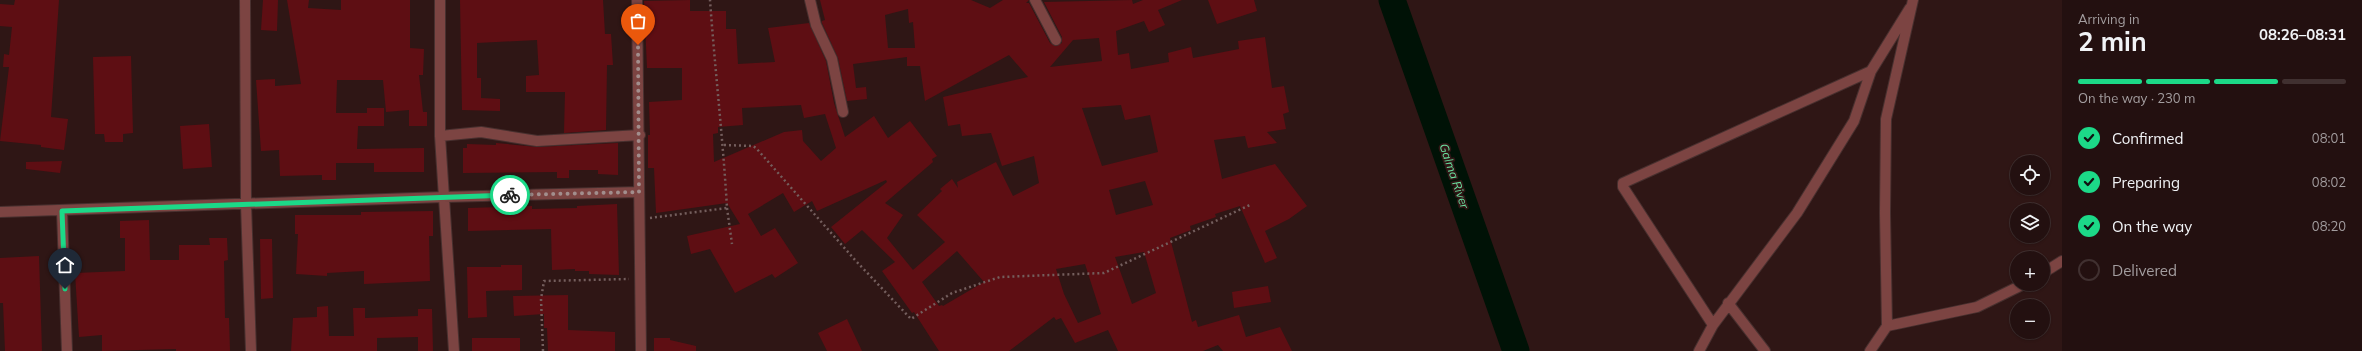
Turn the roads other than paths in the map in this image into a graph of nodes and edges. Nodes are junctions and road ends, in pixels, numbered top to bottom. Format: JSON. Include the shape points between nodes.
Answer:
{"nodes":[{"id":1,"x":245,"y":0,"type":"edge"},
{"id":2,"x":440,"y":0,"type":"edge"},
{"id":3,"x":637,"y":0,"type":"edge"},
{"id":4,"x":810,"y":0,"type":"edge"},
{"id":5,"x":1035,"y":0,"type":"edge"},
{"id":6,"x":1912,"y":4,"type":"edge"},
{"id":7,"x":1056,"y":40,"type":"dead end"},
{"id":8,"x":1870,"y":71,"type":"junction"},
{"id":9,"x":843,"y":112,"type":"dead end"},
{"id":10,"x":640,"y":135,"type":"junction"},
{"id":11,"x":440,"y":136,"type":"junction"},
{"id":12,"x":639,"y":192,"type":"junction"},
{"id":13,"x":444,"y":197,"type":"junction"},
{"id":14,"x":246,"y":204,"type":"junction"},
{"id":15,"x":62,"y":211,"type":"junction"},
{"id":16,"x":0,"y":212,"type":"edge"},
{"id":17,"x":2062,"y":261,"type":"edge"},
{"id":18,"x":2050,"y":269,"type":"edge"},
{"id":19,"x":2010,"y":291,"type":"edge"},
{"id":20,"x":1728,"y":303,"type":"junction"},
{"id":21,"x":1713,"y":325,"type":"junction"},
{"id":22,"x":1887,"y":326,"type":"junction"},
{"id":23,"x":67,"y":351,"type":"edge"},
{"id":24,"x":252,"y":351,"type":"edge"},
{"id":25,"x":454,"y":351,"type":"edge"},
{"id":26,"x":642,"y":351,"type":"edge"},
{"id":27,"x":1699,"y":351,"type":"edge"},
{"id":28,"x":1765,"y":351,"type":"edge"},
{"id":29,"x":1870,"y":351,"type":"edge"}],
"edges":[{"from":1,"to":14,"type":"street"},
{"from":2,"to":11,"type":"street"},
{"from":3,"to":10,"type":"street"},
{"from":4,"to":9,"type":"street","via":[[816,25],[832,59]]},
{"from":5,"to":7,"type":"street"},
{"from":6,"to":8,"type":"street"},
{"from":6,"to":22,"type":"street","via":[[1886,119]]},
{"from":8,"to":20,"type":"street","via":[[1854,121],[1796,213]]},
{"from":8,"to":21,"type":"street","via":[[1623,183],[1623,187]]},
{"from":10,"to":11,"type":"street","via":[[537,141],[481,132]]},
{"from":10,"to":12,"type":"street"},
{"from":11,"to":13,"type":"street"},
{"from":12,"to":13,"type":"street"},
{"from":12,"to":26,"type":"street"},
{"from":13,"to":14,"type":"street"},
{"from":13,"to":25,"type":"street"},
{"from":14,"to":15,"type":"street"},
{"from":14,"to":24,"type":"street"},
{"from":15,"to":16,"type":"street"},
{"from":15,"to":23,"type":"street"},
{"from":17,"to":18,"type":"street"},
{"from":19,"to":22,"type":"street","via":[[1977,307]]},
{"from":20,"to":21,"type":"street"},
{"from":20,"to":28,"type":"street"},
{"from":21,"to":27,"type":"street"},
{"from":22,"to":29,"type":"street"}]}
